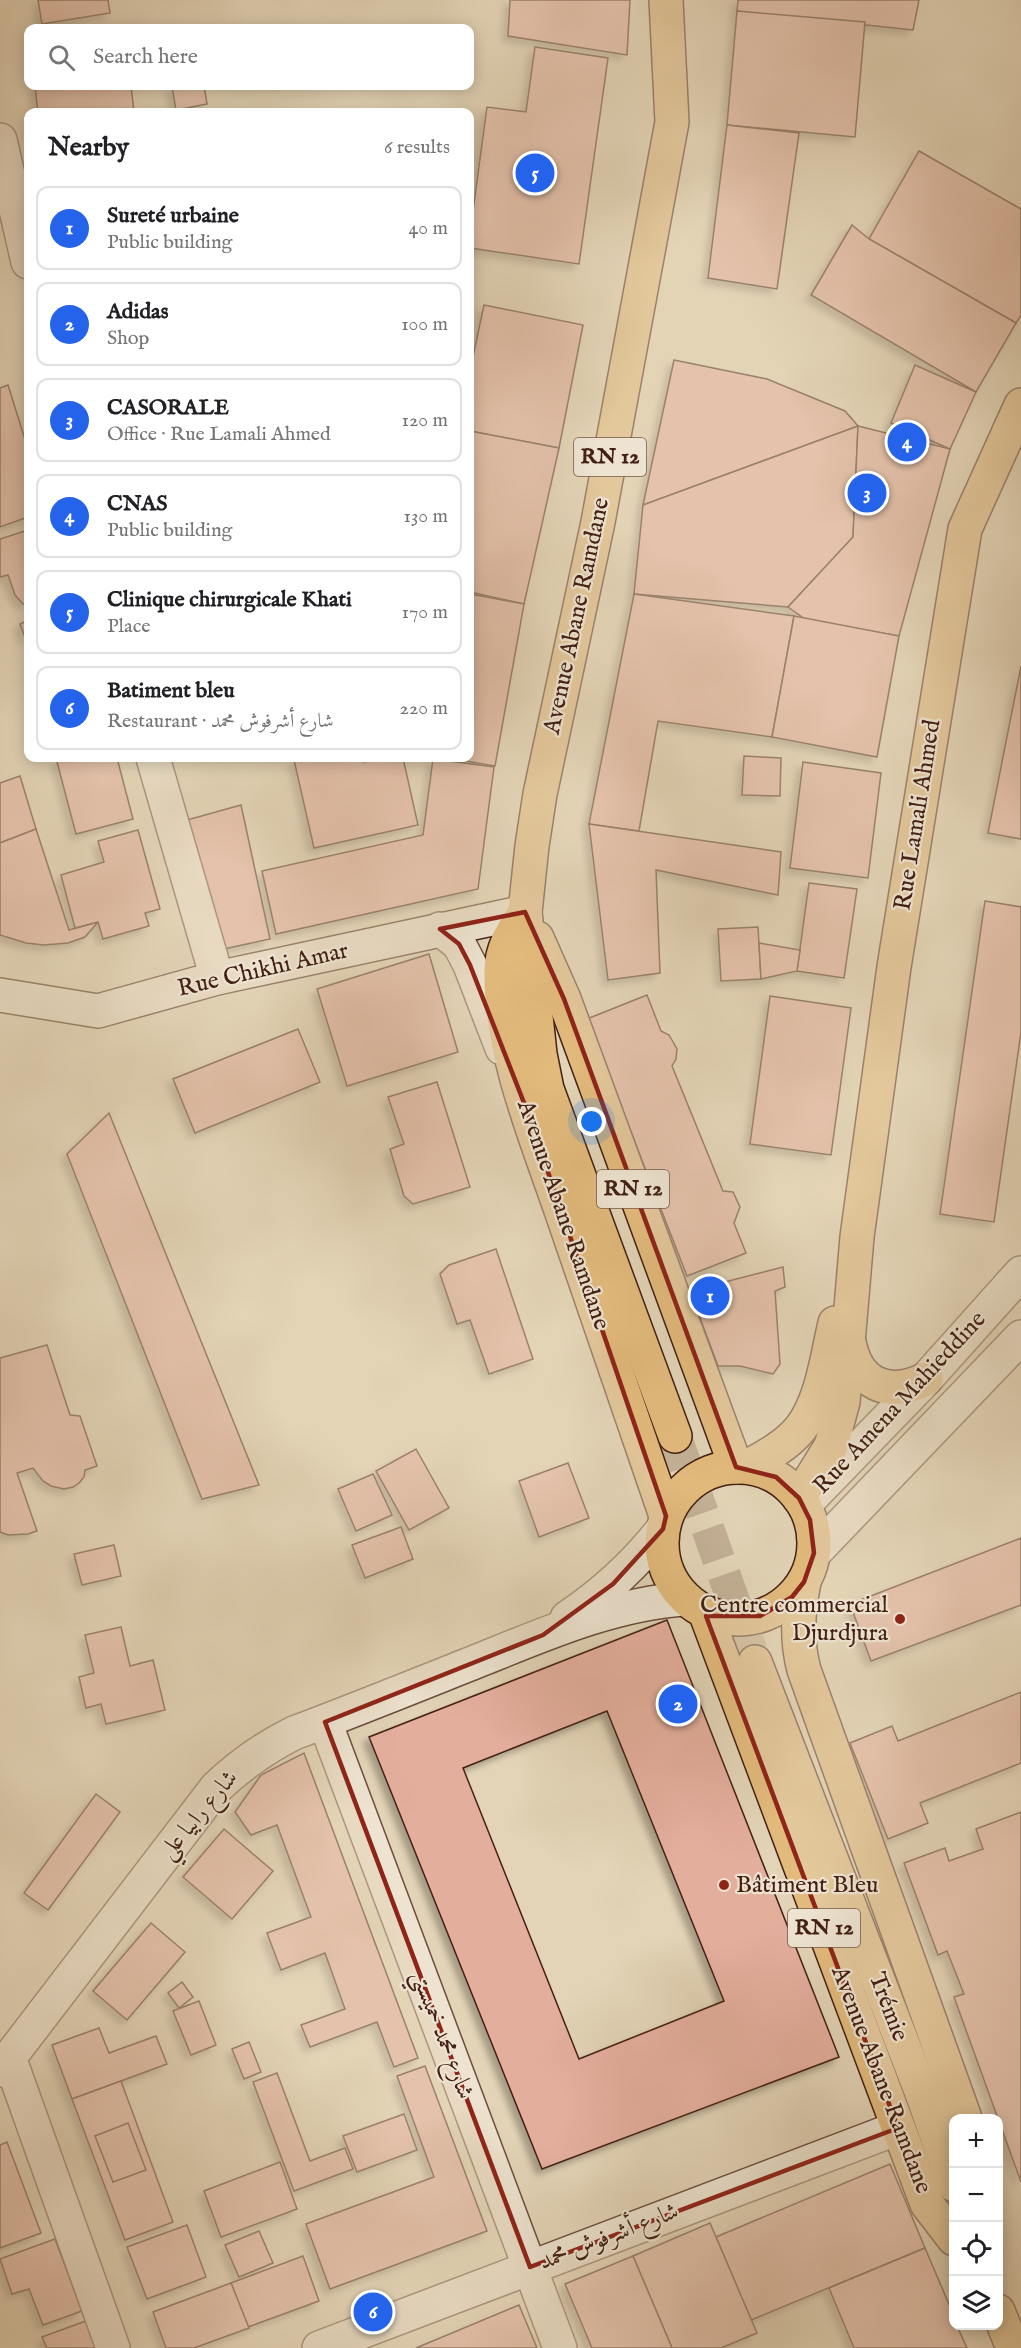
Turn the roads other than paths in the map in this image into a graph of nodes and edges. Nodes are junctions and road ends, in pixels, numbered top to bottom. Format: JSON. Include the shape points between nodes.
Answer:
{"nodes":[{"id":1,"x":666,"y":0,"type":"edge"},
{"id":2,"x":0,"y":140,"type":"edge"},
{"id":3,"x":24,"y":245,"type":"edge"},
{"id":4,"x":1021,"y":405,"type":"edge"},
{"id":5,"x":154,"y":762,"type":"edge"},
{"id":6,"x":525,"y":912,"type":"junction"},
{"id":7,"x":440,"y":929,"type":"junction"},
{"id":8,"x":217,"y":978,"type":"junction"},
{"id":9,"x":0,"y":995,"type":"edge"},
{"id":10,"x":526,"y":1108,"type":"junction"},
{"id":11,"x":857,"y":1237,"type":"junction"},
{"id":12,"x":1021,"y":1274,"type":"edge"},
{"id":13,"x":1021,"y":1337,"type":"edge"},
{"id":14,"x":849,"y":1342,"type":"junction"},
{"id":15,"x":926,"y":1379,"type":"junction"},
{"id":16,"x":675,"y":1436,"type":"tunnel mouth"},
{"id":17,"x":741,"y":1467,"type":"junction"},
{"id":18,"x":801,"y":1501,"type":"junction"},
{"id":19,"x":665,"y":1523,"type":"junction"},
{"id":20,"x":809,"y":1567,"type":"junction"},
{"id":21,"x":695,"y":1606,"type":"junction"},
{"id":22,"x":543,"y":1635,"type":"junction"},
{"id":23,"x":755,"y":1662,"type":"tunnel mouth"},
{"id":24,"x":324,"y":1722,"type":"junction"},
{"id":25,"x":5,"y":2064,"type":"edge"},
{"id":26,"x":964,"y":2114,"type":"edge"},
{"id":27,"x":898,"y":2128,"type":"junction"},
{"id":28,"x":949,"y":2171,"type":"edge"},
{"id":29,"x":949,"y":2233,"type":"edge"},
{"id":30,"x":530,"y":2267,"type":"junction"},
{"id":31,"x":1003,"y":2322,"type":"edge"},
{"id":32,"x":113,"y":2348,"type":"edge"},
{"id":33,"x":319,"y":2348,"type":"edge"},
{"id":34,"x":560,"y":2348,"type":"edge"},
{"id":35,"x":1013,"y":2348,"type":"edge"}],
"edges":[{"from":1,"to":6,"type":"main road","name":"Avenue Abane Ramdane","number":"RN 12","via":[[672,122],[598,522],[540,794]]},
{"from":2,"to":3,"type":"street"},
{"from":4,"to":11,"type":"main road","name":"Rue Lamali Ahmed","via":[[965,529],[902,910]]},
{"from":5,"to":8,"type":"street"},
{"from":6,"to":7,"type":"street","name":"Rue Chikhi Amar"},
{"from":6,"to":10,"type":"main road","name":"Avenue Abane Ramdane","number":"RN 12","via":[[507,939],[501,968],[506,1035]]},
{"from":6,"to":16,"type":"main road","name":"Avenue Abane Ramdane","number":"RN 12","via":[[547,1089]]},
{"from":6,"to":17,"type":"main road","number":"RN 12","via":[[564,999]]},
{"from":7,"to":8,"type":"street","name":"Rue Chikhi Amar"},
{"from":7,"to":10,"type":"street","via":[[459,944],[470,965]]},
{"from":8,"to":9,"type":"street","name":"Rue Chikhi Amar","via":[[98,1011]]},
{"from":10,"to":19,"type":"main road","name":"Avenue Abane Ramdane","number":"RN 12"},
{"from":11,"to":14,"type":"main road","name":"Rue Lamali Ahmed"},
{"from":11,"to":17,"type":"main road","name":"Rue Lamali Ahmed","via":[[820,1382],[807,1416],[783,1445]]},
{"from":12,"to":15,"type":"street","name":"Rue Amena Mahieddine"},
{"from":13,"to":20,"type":"street"},
{"from":14,"to":15,"type":"main road","via":[[859,1369],[883,1387],[906,1387]]},
{"from":14,"to":18,"type":"main road","name":"Rue Lamali Ahmed","via":[[847,1378],[831,1446]]},
{"from":15,"to":18,"type":"street","name":"Rue Amena Mahieddine"},
{"from":17,"to":18,"type":"main road","via":[[776,1477]]},
{"from":17,"to":19,"type":"main road","via":[[718,1470],[694,1481],[675,1500]]},
{"from":18,"to":20,"type":"main road","via":[[814,1536]]},
{"from":19,"to":21,"type":"main road","via":[[662,1549],[666,1567],[674,1585]]},
{"from":19,"to":22,"type":"street","via":[[648,1549],[614,1584]]},
{"from":20,"to":21,"type":"main road","via":[[785,1603],[760,1616],[742,1620],[723,1618]]},
{"from":20,"to":26,"type":"main road","number":"RN 12","via":[[800,1605],[798,1648],[804,1670]]},
{"from":21,"to":22,"type":"street","via":[[650,1603]]},
{"from":21,"to":27,"type":"main road","name":"Avenue Abane Ramdane","number":"RN 12"},
{"from":22,"to":24,"type":"street","name":"شارع رابيا علي"},
{"from":23,"to":28,"type":"main road","name":"Trémie","number":"RN 12"},
{"from":24,"to":25,"type":"street","name":"شارع رابيا علي","via":[[265,1748],[216,1788]]},
{"from":24,"to":30,"type":"street","name":"شارع محمد خميستي"},
{"from":25,"to":32,"type":"street"},
{"from":27,"to":29,"type":"main road","name":"Avenue Abane Ramdane","number":"RN 12","via":[[927,2204]]},
{"from":27,"to":30,"type":"street","name":"شارع أشرفوش محمد"},
{"from":30,"to":33,"type":"street","name":"شارع أشرفوش محمد"},
{"from":30,"to":34,"type":"street","name":"شارع محمد خميستي"},
{"from":31,"to":35,"type":"main road"}]}
